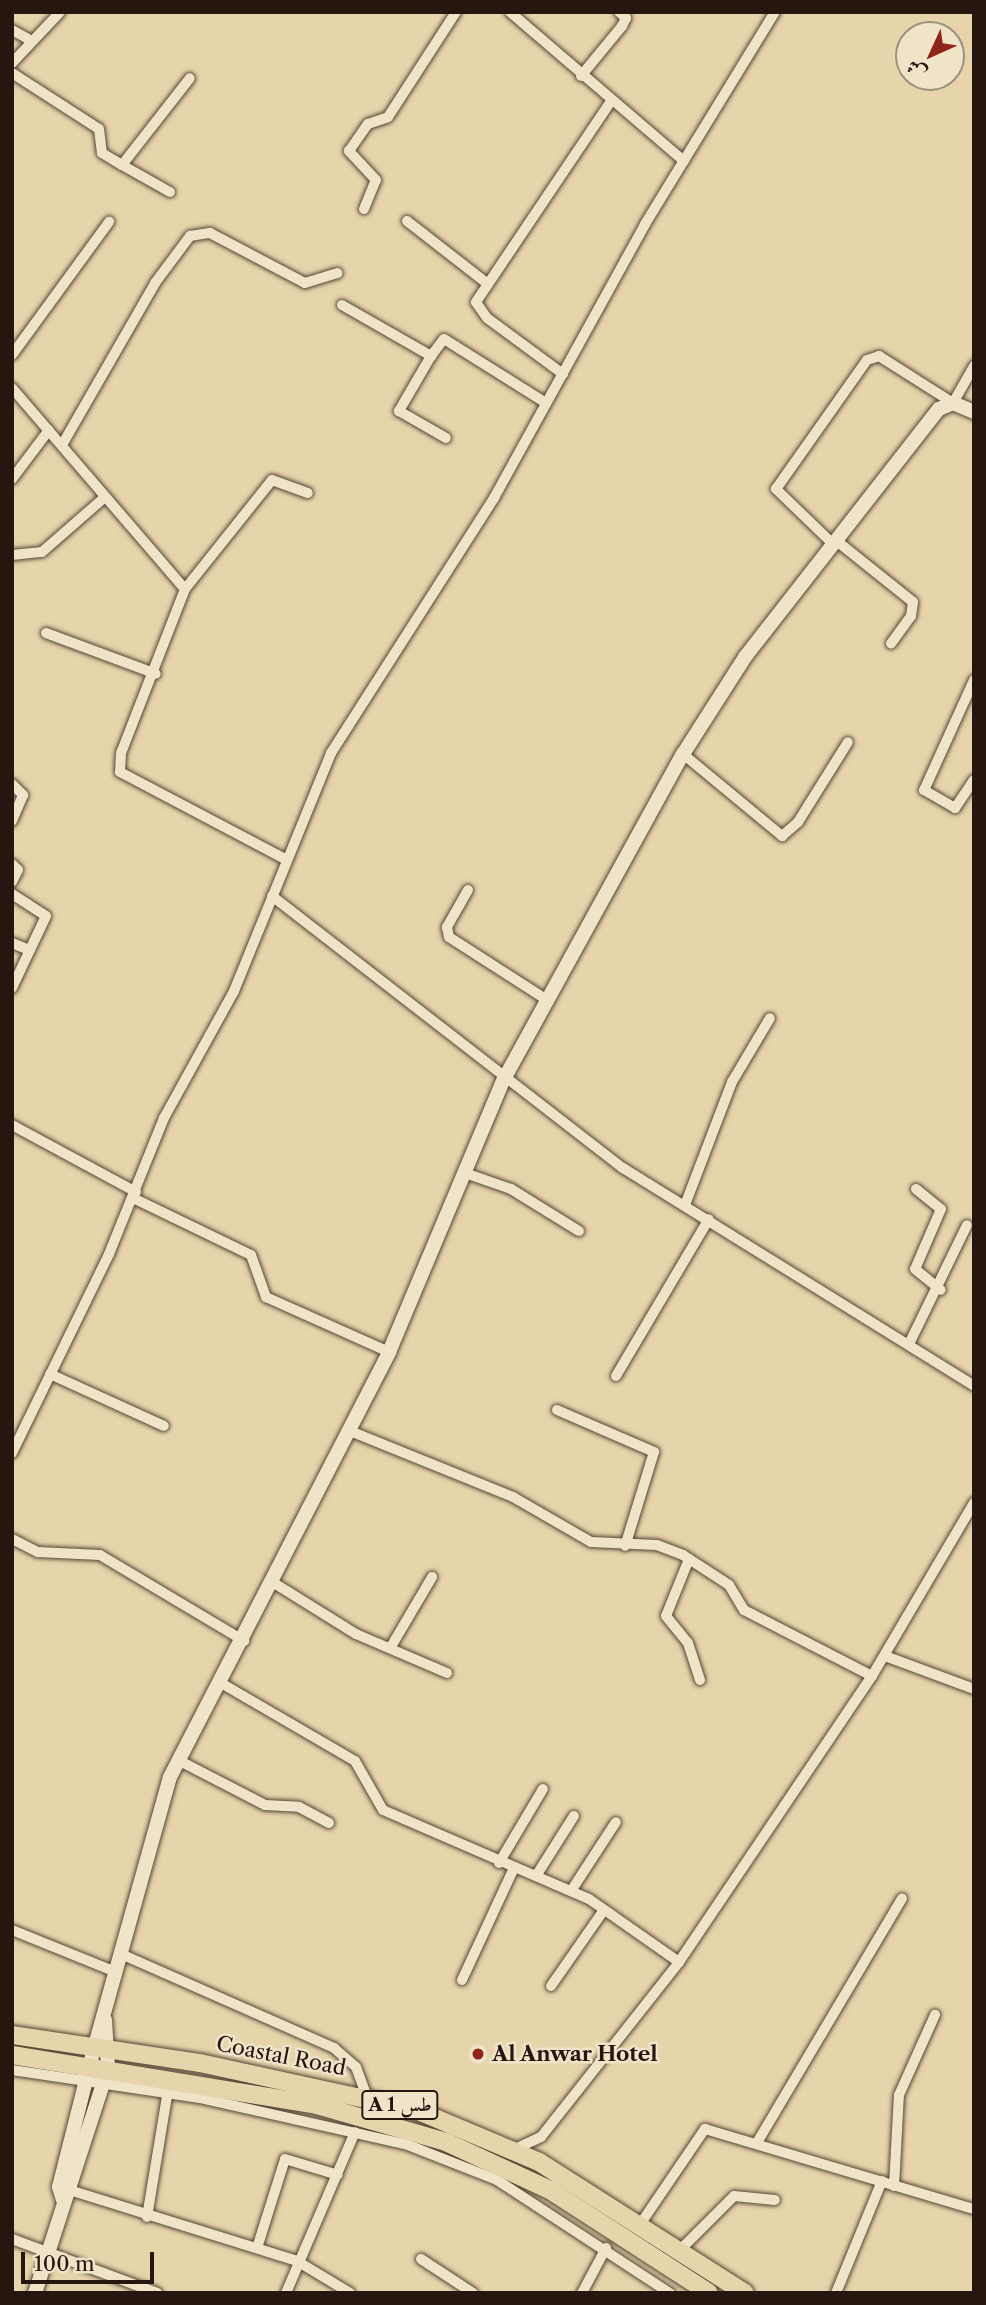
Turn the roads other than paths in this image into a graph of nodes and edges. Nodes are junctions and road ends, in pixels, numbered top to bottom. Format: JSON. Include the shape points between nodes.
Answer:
{"nodes":[{"id":1,"x":60,"y":12,"type":"edge"},
{"id":2,"x":456,"y":12,"type":"edge"},
{"id":3,"x":510,"y":12,"type":"edge"},
{"id":4,"x":775,"y":12,"type":"edge"},
{"id":5,"x":625,"y":14,"type":"edge"},
{"id":6,"x":12,"y":30,"type":"edge"},
{"id":7,"x":32,"y":41,"type":"junction"},
{"id":8,"x":12,"y":63,"type":"edge"},
{"id":9,"x":12,"y":73,"type":"edge"},
{"id":10,"x":581,"y":76,"type":"junction"},
{"id":11,"x":190,"y":78,"type":"dead end"},
{"id":12,"x":611,"y":101,"type":"junction"},
{"id":13,"x":684,"y":161,"type":"junction"},
{"id":14,"x":122,"y":165,"type":"junction"},
{"id":15,"x":170,"y":192,"type":"dead end"},
{"id":16,"x":364,"y":209,"type":"dead end"},
{"id":17,"x":407,"y":221,"type":"dead end"},
{"id":18,"x":109,"y":222,"type":"dead end"},
{"id":19,"x":337,"y":273,"type":"dead end"},
{"id":20,"x":484,"y":281,"type":"junction"},
{"id":21,"x":342,"y":305,"type":"dead end"},
{"id":22,"x":12,"y":355,"type":"edge"},
{"id":23,"x":431,"y":356,"type":"junction"},
{"id":24,"x":974,"y":366,"type":"edge"},
{"id":25,"x":563,"y":374,"type":"junction"},
{"id":26,"x":12,"y":388,"type":"edge"},
{"id":27,"x":953,"y":402,"type":"junction"},
{"id":28,"x":546,"y":403,"type":"junction"},
{"id":29,"x":974,"y":412,"type":"edge"},
{"id":30,"x":49,"y":430,"type":"junction"},
{"id":31,"x":446,"y":438,"type":"dead end"},
{"id":32,"x":62,"y":445,"type":"junction"},
{"id":33,"x":12,"y":479,"type":"edge"},
{"id":34,"x":308,"y":493,"type":"dead end"},
{"id":35,"x":103,"y":498,"type":"junction"},
{"id":36,"x":836,"y":543,"type":"junction"},
{"id":37,"x":12,"y":555,"type":"edge"},
{"id":38,"x":185,"y":589,"type":"junction"},
{"id":39,"x":46,"y":634,"type":"dead end"},
{"id":40,"x":891,"y":644,"type":"dead end"},
{"id":41,"x":156,"y":674,"type":"junction"},
{"id":42,"x":974,"y":680,"type":"edge"},
{"id":43,"x":848,"y":742,"type":"dead end"},
{"id":44,"x":683,"y":754,"type":"junction"},
{"id":45,"x":974,"y":780,"type":"edge"},
{"id":46,"x":12,"y":784,"type":"edge"},
{"id":47,"x":12,"y":821,"type":"edge"},
{"id":48,"x":285,"y":859,"type":"junction"},
{"id":49,"x":12,"y":864,"type":"edge"},
{"id":50,"x":12,"y":882,"type":"edge"},
{"id":51,"x":468,"y":890,"type":"dead end"},
{"id":52,"x":12,"y":894,"type":"edge"},
{"id":53,"x":272,"y":896,"type":"junction"},
{"id":54,"x":12,"y":943,"type":"edge"},
{"id":55,"x":29,"y":950,"type":"junction"},
{"id":56,"x":12,"y":988,"type":"edge"},
{"id":57,"x":547,"y":1000,"type":"junction"},
{"id":58,"x":770,"y":1018,"type":"dead end"},
{"id":59,"x":504,"y":1079,"type":"junction"},
{"id":60,"x":12,"y":1125,"type":"edge"},
{"id":61,"x":464,"y":1173,"type":"junction"},
{"id":62,"x":916,"y":1189,"type":"dead end"},
{"id":63,"x":134,"y":1195,"type":"junction"},
{"id":64,"x":685,"y":1205,"type":"junction"},
{"id":65,"x":709,"y":1219,"type":"junction"},
{"id":66,"x":967,"y":1225,"type":"dead end"},
{"id":67,"x":579,"y":1231,"type":"dead end"},
{"id":68,"x":941,"y":1290,"type":"junction"},
{"id":69,"x":909,"y":1344,"type":"junction"},
{"id":70,"x":389,"y":1352,"type":"junction"},
{"id":71,"x":50,"y":1374,"type":"junction"},
{"id":72,"x":615,"y":1376,"type":"dead end"},
{"id":73,"x":974,"y":1386,"type":"edge"},
{"id":74,"x":557,"y":1410,"type":"dead end"},
{"id":75,"x":164,"y":1426,"type":"dead end"},
{"id":76,"x":350,"y":1431,"type":"junction"},
{"id":77,"x":12,"y":1453,"type":"edge"},
{"id":78,"x":974,"y":1503,"type":"edge"},
{"id":79,"x":12,"y":1539,"type":"edge"},
{"id":80,"x":625,"y":1546,"type":"junction"},
{"id":81,"x":689,"y":1559,"type":"junction"},
{"id":82,"x":432,"y":1577,"type":"dead end"},
{"id":83,"x":274,"y":1583,"type":"junction"},
{"id":84,"x":245,"y":1641,"type":"junction"},
{"id":85,"x":392,"y":1645,"type":"junction"},
{"id":86,"x":885,"y":1656,"type":"junction"},
{"id":87,"x":447,"y":1672,"type":"dead end"},
{"id":88,"x":872,"y":1676,"type":"junction"},
{"id":89,"x":699,"y":1680,"type":"dead end"},
{"id":90,"x":221,"y":1683,"type":"junction"},
{"id":91,"x":974,"y":1689,"type":"edge"},
{"id":92,"x":178,"y":1760,"type":"junction"},
{"id":93,"x":543,"y":1789,"type":"dead end"},
{"id":94,"x":574,"y":1816,"type":"dead end"},
{"id":95,"x":616,"y":1822,"type":"dead end"},
{"id":96,"x":329,"y":1823,"type":"dead end"},
{"id":97,"x":499,"y":1863,"type":"junction"},
{"id":98,"x":514,"y":1868,"type":"junction"},
{"id":99,"x":536,"y":1876,"type":"junction"},
{"id":100,"x":571,"y":1891,"type":"junction"},
{"id":101,"x":902,"y":1898,"type":"dead end"},
{"id":102,"x":604,"y":1910,"type":"junction"},
{"id":103,"x":12,"y":1930,"type":"edge"},
{"id":104,"x":121,"y":1954,"type":"junction"},
{"id":105,"x":679,"y":1962,"type":"junction"},
{"id":106,"x":116,"y":1972,"type":"junction"},
{"id":107,"x":462,"y":1980,"type":"dead end"},
{"id":108,"x":551,"y":1986,"type":"dead end"},
{"id":109,"x":935,"y":2015,"type":"dead end"},
{"id":110,"x":12,"y":2035,"type":"edge"},
{"id":111,"x":12,"y":2054,"type":"edge"},
{"id":112,"x":99,"y":2067,"type":"junction"},
{"id":113,"x":12,"y":2070,"type":"edge"},
{"id":114,"x":167,"y":2096,"type":"junction"},
{"id":115,"x":367,"y":2096,"type":"junction"},
{"id":116,"x":355,"y":2132,"type":"junction"},
{"id":117,"x":541,"y":2137,"type":"junction"},
{"id":118,"x":758,"y":2141,"type":"junction"},
{"id":119,"x":513,"y":2150,"type":"junction"},
{"id":120,"x":539,"y":2162,"type":"junction"},
{"id":121,"x":338,"y":2175,"type":"junction"},
{"id":122,"x":882,"y":2181,"type":"junction"},
{"id":123,"x":894,"y":2186,"type":"junction"},
{"id":124,"x":64,"y":2192,"type":"junction"},
{"id":125,"x":775,"y":2200,"type":"dead end"},
{"id":126,"x":974,"y":2209,"type":"edge"},
{"id":127,"x":147,"y":2217,"type":"junction"},
{"id":128,"x":641,"y":2223,"type":"junction"},
{"id":129,"x":12,"y":2239,"type":"edge"},
{"id":130,"x":257,"y":2248,"type":"junction"},
{"id":131,"x":606,"y":2248,"type":"junction"},
{"id":132,"x":681,"y":2249,"type":"junction"},
{"id":133,"x":47,"y":2256,"type":"junction"},
{"id":134,"x":421,"y":2259,"type":"dead end"},
{"id":135,"x":297,"y":2261,"type":"junction"},
{"id":136,"x":35,"y":2293,"type":"edge"},
{"id":137,"x":157,"y":2293,"type":"edge"},
{"id":138,"x":286,"y":2293,"type":"edge"},
{"id":139,"x":350,"y":2293,"type":"edge"},
{"id":140,"x":473,"y":2293,"type":"edge"},
{"id":141,"x":582,"y":2293,"type":"edge"},
{"id":142,"x":670,"y":2293,"type":"edge"},
{"id":143,"x":709,"y":2293,"type":"edge"},
{"id":144,"x":745,"y":2293,"type":"edge"},
{"id":145,"x":836,"y":2293,"type":"edge"}],
"edges":[{"from":1,"to":7,"type":"street"},
{"from":2,"to":16,"type":"street","via":[[388,117],[368,124],[349,150],[376,180]]},
{"from":3,"to":10,"type":"street"},
{"from":4,"to":13,"type":"street"},
{"from":5,"to":10,"type":"street"},
{"from":6,"to":7,"type":"street"},
{"from":7,"to":8,"type":"street"},
{"from":9,"to":14,"type":"street","via":[[99,129],[102,153]]},
{"from":10,"to":12,"type":"street"},
{"from":11,"to":14,"type":"street"},
{"from":12,"to":13,"type":"street"},
{"from":12,"to":20,"type":"street"},
{"from":13,"to":25,"type":"street"},
{"from":14,"to":15,"type":"street"},
{"from":17,"to":20,"type":"street"},
{"from":18,"to":22,"type":"street"},
{"from":19,"to":32,"type":"street","via":[[305,283],[210,233],[190,236],[155,283]]},
{"from":20,"to":25,"type":"street","via":[[478,310]]},
{"from":21,"to":23,"type":"street"},
{"from":23,"to":28,"type":"street","via":[[444,338]]},
{"from":23,"to":31,"type":"street","via":[[399,411]]},
{"from":24,"to":27,"type":"street"},
{"from":25,"to":28,"type":"street"},
{"from":26,"to":30,"type":"street"},
{"from":27,"to":29,"type":"street"},
{"from":27,"to":36,"type":"street","via":[[939,410]]},
{"from":27,"to":36,"type":"street","via":[[879,356],[867,360],[776,489]]},
{"from":28,"to":48,"type":"street","via":[[494,498],[331,753]]},
{"from":30,"to":32,"type":"street"},
{"from":30,"to":33,"type":"street"},
{"from":32,"to":35,"type":"street"},
{"from":34,"to":38,"type":"street","via":[[272,480]]},
{"from":35,"to":37,"type":"street","via":[[42,552]]},
{"from":35,"to":38,"type":"street"},
{"from":36,"to":40,"type":"street","via":[[913,602],[911,616]]},
{"from":36,"to":44,"type":"street","via":[[745,657]]},
{"from":38,"to":41,"type":"street"},
{"from":39,"to":41,"type":"street"},
{"from":41,"to":48,"type":"street","via":[[121,753],[120,772]]},
{"from":42,"to":45,"type":"street","via":[[924,790],[955,808]]},
{"from":43,"to":44,"type":"street","via":[[798,822],[782,836]]},
{"from":44,"to":57,"type":"street"},
{"from":46,"to":47,"type":"street","via":[[23,795]]},
{"from":48,"to":53,"type":"street"},
{"from":49,"to":50,"type":"street","via":[[18,870]]},
{"from":51,"to":57,"type":"street","via":[[447,927],[449,937]]},
{"from":52,"to":55,"type":"street","via":[[46,913]]},
{"from":53,"to":59,"type":"street","via":[[368,965]]},
{"from":53,"to":63,"type":"street","via":[[234,991],[164,1118]]},
{"from":54,"to":55,"type":"street"},
{"from":55,"to":56,"type":"street"},
{"from":57,"to":59,"type":"street"},
{"from":58,"to":64,"type":"street","via":[[732,1082]]},
{"from":59,"to":61,"type":"street"},
{"from":59,"to":64,"type":"street","via":[[623,1168]]},
{"from":60,"to":63,"type":"street"},
{"from":61,"to":67,"type":"street","via":[[511,1189]]},
{"from":61,"to":70,"type":"street"},
{"from":62,"to":68,"type":"street","via":[[941,1209],[915,1269]]},
{"from":63,"to":70,"type":"street","via":[[251,1255],[266,1297]]},
{"from":63,"to":71,"type":"street"},
{"from":64,"to":65,"type":"street"},
{"from":65,"to":69,"type":"street"},
{"from":65,"to":72,"type":"street"},
{"from":66,"to":68,"type":"street"},
{"from":68,"to":69,"type":"street"},
{"from":69,"to":73,"type":"street"},
{"from":70,"to":76,"type":"street"},
{"from":71,"to":75,"type":"street"},
{"from":71,"to":77,"type":"street"},
{"from":74,"to":80,"type":"street","via":[[654,1452]]},
{"from":76,"to":80,"type":"street","via":[[513,1497],[591,1542]]},
{"from":76,"to":83,"type":"street"},
{"from":78,"to":86,"type":"street"},
{"from":79,"to":84,"type":"street","via":[[38,1552],[100,1555]]},
{"from":80,"to":81,"type":"street","via":[[657,1545]]},
{"from":81,"to":88,"type":"street","via":[[729,1585],[744,1611]]},
{"from":81,"to":89,"type":"street","via":[[666,1616],[688,1643]]},
{"from":82,"to":85,"type":"street"},
{"from":83,"to":84,"type":"street"},
{"from":83,"to":85,"type":"street","via":[[356,1634]]},
{"from":84,"to":90,"type":"street"},
{"from":85,"to":87,"type":"street"},
{"from":86,"to":88,"type":"street"},
{"from":86,"to":91,"type":"street"},
{"from":88,"to":105,"type":"street"},
{"from":90,"to":92,"type":"street"},
{"from":90,"to":97,"type":"street","via":[[355,1761],[383,1810]]},
{"from":92,"to":96,"type":"street","via":[[245,1796],[305,1809]]},
{"from":92,"to":104,"type":"street"},
{"from":93,"to":97,"type":"street"},
{"from":94,"to":99,"type":"street"},
{"from":95,"to":100,"type":"street"},
{"from":97,"to":98,"type":"street"},
{"from":98,"to":99,"type":"street"},
{"from":98,"to":107,"type":"street"},
{"from":99,"to":100,"type":"street"},
{"from":100,"to":102,"type":"street"},
{"from":101,"to":118,"type":"street"},
{"from":102,"to":105,"type":"street"},
{"from":102,"to":108,"type":"street"},
{"from":103,"to":106,"type":"street"},
{"from":104,"to":106,"type":"street"},
{"from":104,"to":115,"type":"street","via":[[334,2048],[356,2067]]},
{"from":105,"to":117,"type":"street"},
{"from":106,"to":112,"type":"street"},
{"from":109,"to":123,"type":"street","via":[[899,2095]]},
{"from":110,"to":112,"type":"highway","name":"Coastal Road","number":"A 1 طس"},
{"from":111,"to":112,"type":"highway","name":"Coastal Road","number":"A 1 طس"},
{"from":112,"to":113,"type":"street"},
{"from":112,"to":114,"type":"street"},
{"from":112,"to":115,"type":"highway","name":"Coastal Road","number":"A 1 طس"},
{"from":112,"to":124,"type":"street"},
{"from":112,"to":143,"type":"highway","name":"Coastal Road","number":"A 1 طس","via":[[317,2105],[446,2142],[550,2190]]},
{"from":114,"to":116,"type":"street"},
{"from":114,"to":127,"type":"street"},
{"from":115,"to":119,"type":"highway","name":"Coastal Road","number":"A 1 طس"},
{"from":116,"to":121,"type":"street"},
{"from":116,"to":131,"type":"street","via":[[497,2180]]},
{"from":117,"to":119,"type":"street"},
{"from":117,"to":120,"type":"street"},
{"from":118,"to":122,"type":"street"},
{"from":118,"to":128,"type":"street","via":[[700,2132]]},
{"from":119,"to":120,"type":"highway","name":"Coastal Road","number":"A 1 طس"},
{"from":120,"to":128,"type":"highway","name":"Coastal Road","number":"A 1 طس"},
{"from":121,"to":130,"type":"street","via":[[285,2159]]},
{"from":121,"to":135,"type":"street"},
{"from":122,"to":123,"type":"street"},
{"from":122,"to":145,"type":"street"},
{"from":123,"to":126,"type":"street"},
{"from":124,"to":127,"type":"street"},
{"from":124,"to":133,"type":"street"},
{"from":125,"to":132,"type":"street","via":[[734,2196]]},
{"from":127,"to":130,"type":"street"},
{"from":128,"to":132,"type":"highway","name":"Coastal Road","number":"A 1 طس"},
{"from":129,"to":133,"type":"street"},
{"from":130,"to":135,"type":"street"},
{"from":131,"to":141,"type":"street"},
{"from":131,"to":142,"type":"street"},
{"from":132,"to":144,"type":"highway","name":"Coastal Road","number":"A 1 طس"},
{"from":133,"to":136,"type":"street"},
{"from":133,"to":137,"type":"street"},
{"from":134,"to":140,"type":"street"},
{"from":135,"to":138,"type":"street"},
{"from":135,"to":139,"type":"street"}]}
